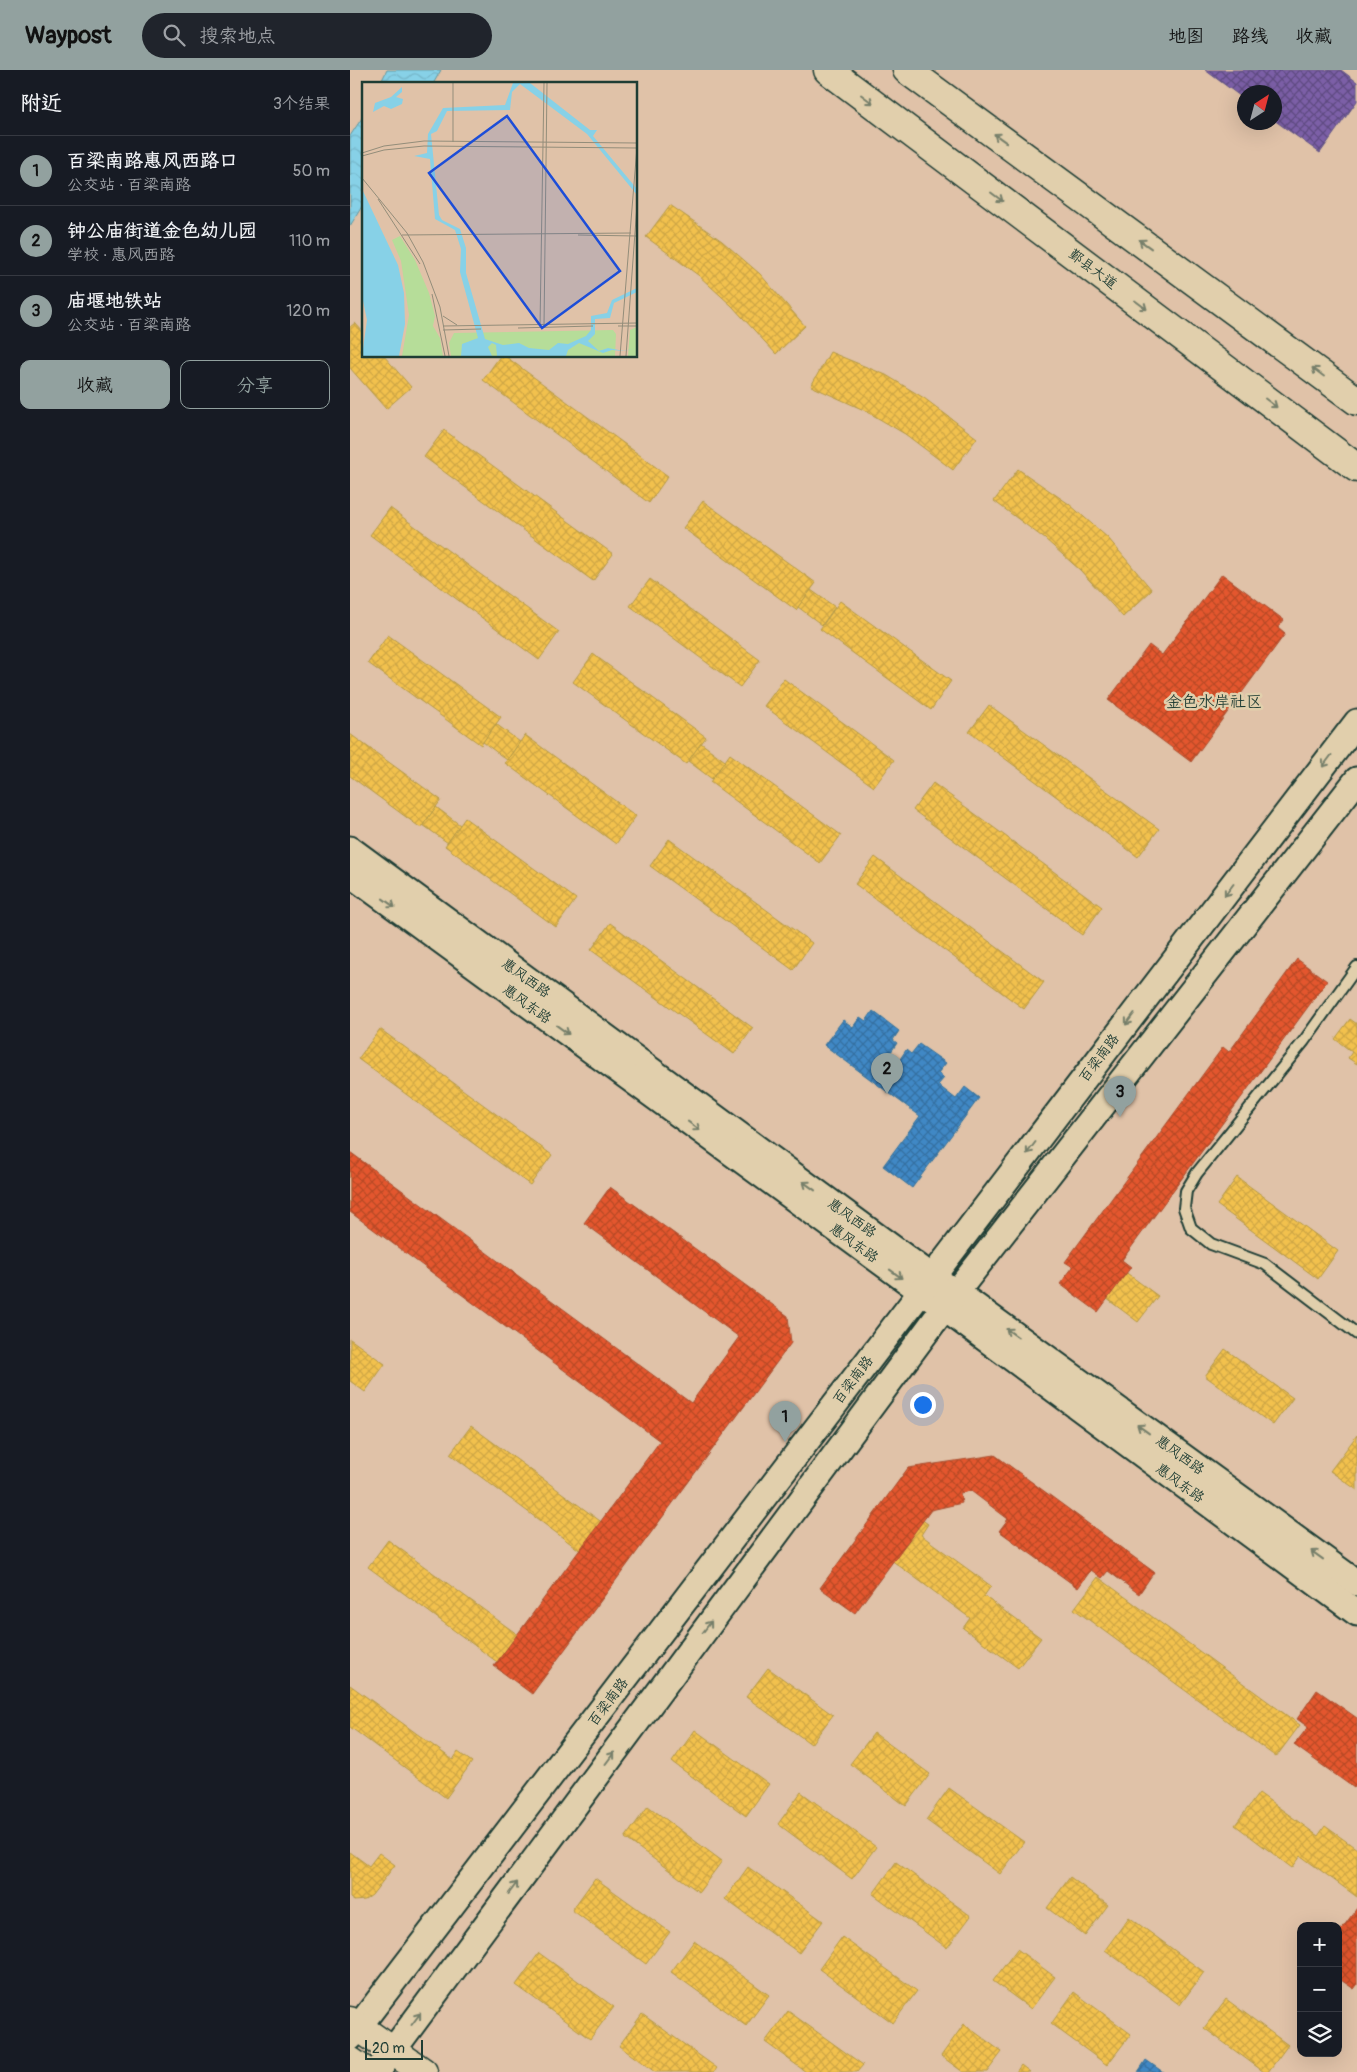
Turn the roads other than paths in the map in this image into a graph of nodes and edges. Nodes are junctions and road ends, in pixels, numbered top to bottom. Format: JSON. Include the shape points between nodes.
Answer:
{"nodes":[{"id":1,"x":828,"y":70,"type":"edge"},
{"id":2,"x":907,"y":70,"type":"edge"},
{"id":3,"x":1357,"y":401,"type":"edge"},
{"id":4,"x":1357,"y":468,"type":"edge"},
{"id":5,"x":1357,"y":722,"type":"edge"},
{"id":6,"x":1357,"y":780,"type":"edge"},
{"id":7,"x":350,"y":849,"type":"edge"},
{"id":8,"x":350,"y":874,"type":"edge"},
{"id":9,"x":1357,"y":967,"type":"edge"},
{"id":10,"x":926,"y":1284,"type":"junction"},
{"id":11,"x":950,"y":1300,"type":"junction"},
{"id":12,"x":1357,"y":1334,"type":"edge"},
{"id":13,"x":1357,"y":1583,"type":"edge"},
{"id":14,"x":1357,"y":1613,"type":"edge"},
{"id":15,"x":353,"y":2028,"type":"edge"},
{"id":16,"x":393,"y":2050,"type":"junction"},
{"id":17,"x":350,"y":2061,"type":"edge"},
{"id":18,"x":366,"y":2072,"type":"edge"},
{"id":19,"x":377,"y":2072,"type":"edge"},
{"id":20,"x":423,"y":2072,"type":"edge"}],
"edges":[{"from":1,"to":4,"type":"main road","name":"鄞县大道","one_way":true},
{"from":3,"to":2,"type":"main road","one_way":true},
{"from":5,"to":10,"type":"street","name":"百梁南路","one_way":true},
{"from":6,"to":11,"type":"street"},
{"from":10,"to":7,"type":"street","name":"惠风西路","one_way":true},
{"from":8,"to":10,"type":"street","name":"惠风东路","one_way":true},
{"from":9,"to":12,"type":"lane","via":[[1304,1041],[1197,1173],[1186,1191],[1184,1208],[1191,1228],[1211,1244],[1265,1264]]},
{"from":10,"to":11,"type":"street","name":"惠风东路"},
{"from":10,"to":15,"type":"street","name":"百梁南路"},
{"from":13,"to":11,"type":"street","name":"惠风西路","one_way":true},
{"from":11,"to":14,"type":"street","name":"惠风东路"},
{"from":16,"to":11,"type":"street","one_way":true},
{"from":15,"to":16,"type":"main road"},
{"from":16,"to":19,"type":"street"},
{"from":16,"to":20,"type":"main road"},
{"from":17,"to":18,"type":"main road"}]}
